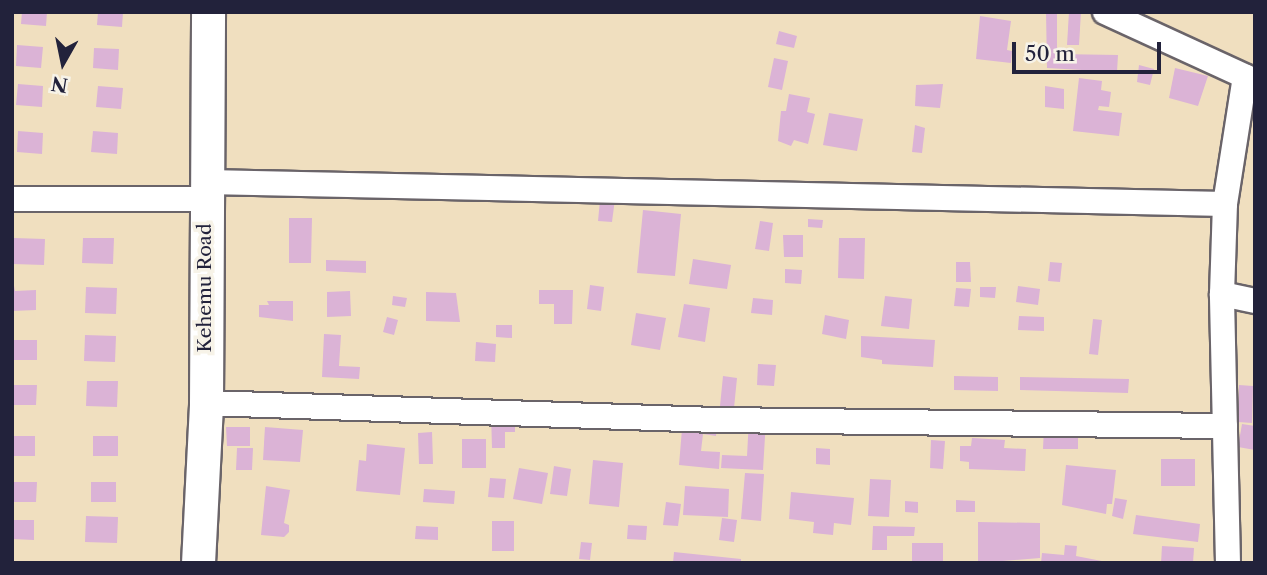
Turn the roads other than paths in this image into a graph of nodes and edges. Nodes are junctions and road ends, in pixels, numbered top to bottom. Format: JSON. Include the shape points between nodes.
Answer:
{"nodes":[{"id":1,"x":208,"y":12,"type":"edge"},
{"id":2,"x":1105,"y":12,"type":"edge"},
{"id":3,"x":1250,"y":79,"type":"edge"},
{"id":4,"x":206,"y":190,"type":"junction"},
{"id":5,"x":12,"y":199,"type":"edge"},
{"id":6,"x":1226,"y":204,"type":"junction"},
{"id":7,"x":1222,"y":294,"type":"junction"},
{"id":8,"x":1255,"y":301,"type":"edge"},
{"id":9,"x":206,"y":403,"type":"junction"},
{"id":10,"x":1225,"y":426,"type":"junction"},
{"id":11,"x":198,"y":563,"type":"edge"},
{"id":12,"x":1228,"y":563,"type":"edge"}],
"edges":[{"from":1,"to":4,"type":"street","name":"Kehemu Road"},
{"from":2,"to":3,"type":"street"},
{"from":3,"to":6,"type":"street"},
{"from":4,"to":5,"type":"street"},
{"from":4,"to":6,"type":"street"},
{"from":4,"to":9,"type":"street","name":"Kehemu Road"},
{"from":6,"to":7,"type":"street"},
{"from":7,"to":8,"type":"street"},
{"from":7,"to":10,"type":"street"},
{"from":9,"to":10,"type":"street","via":[[717,420]]},
{"from":9,"to":11,"type":"street","name":"Kehemu Road"},
{"from":10,"to":12,"type":"street"}]}
